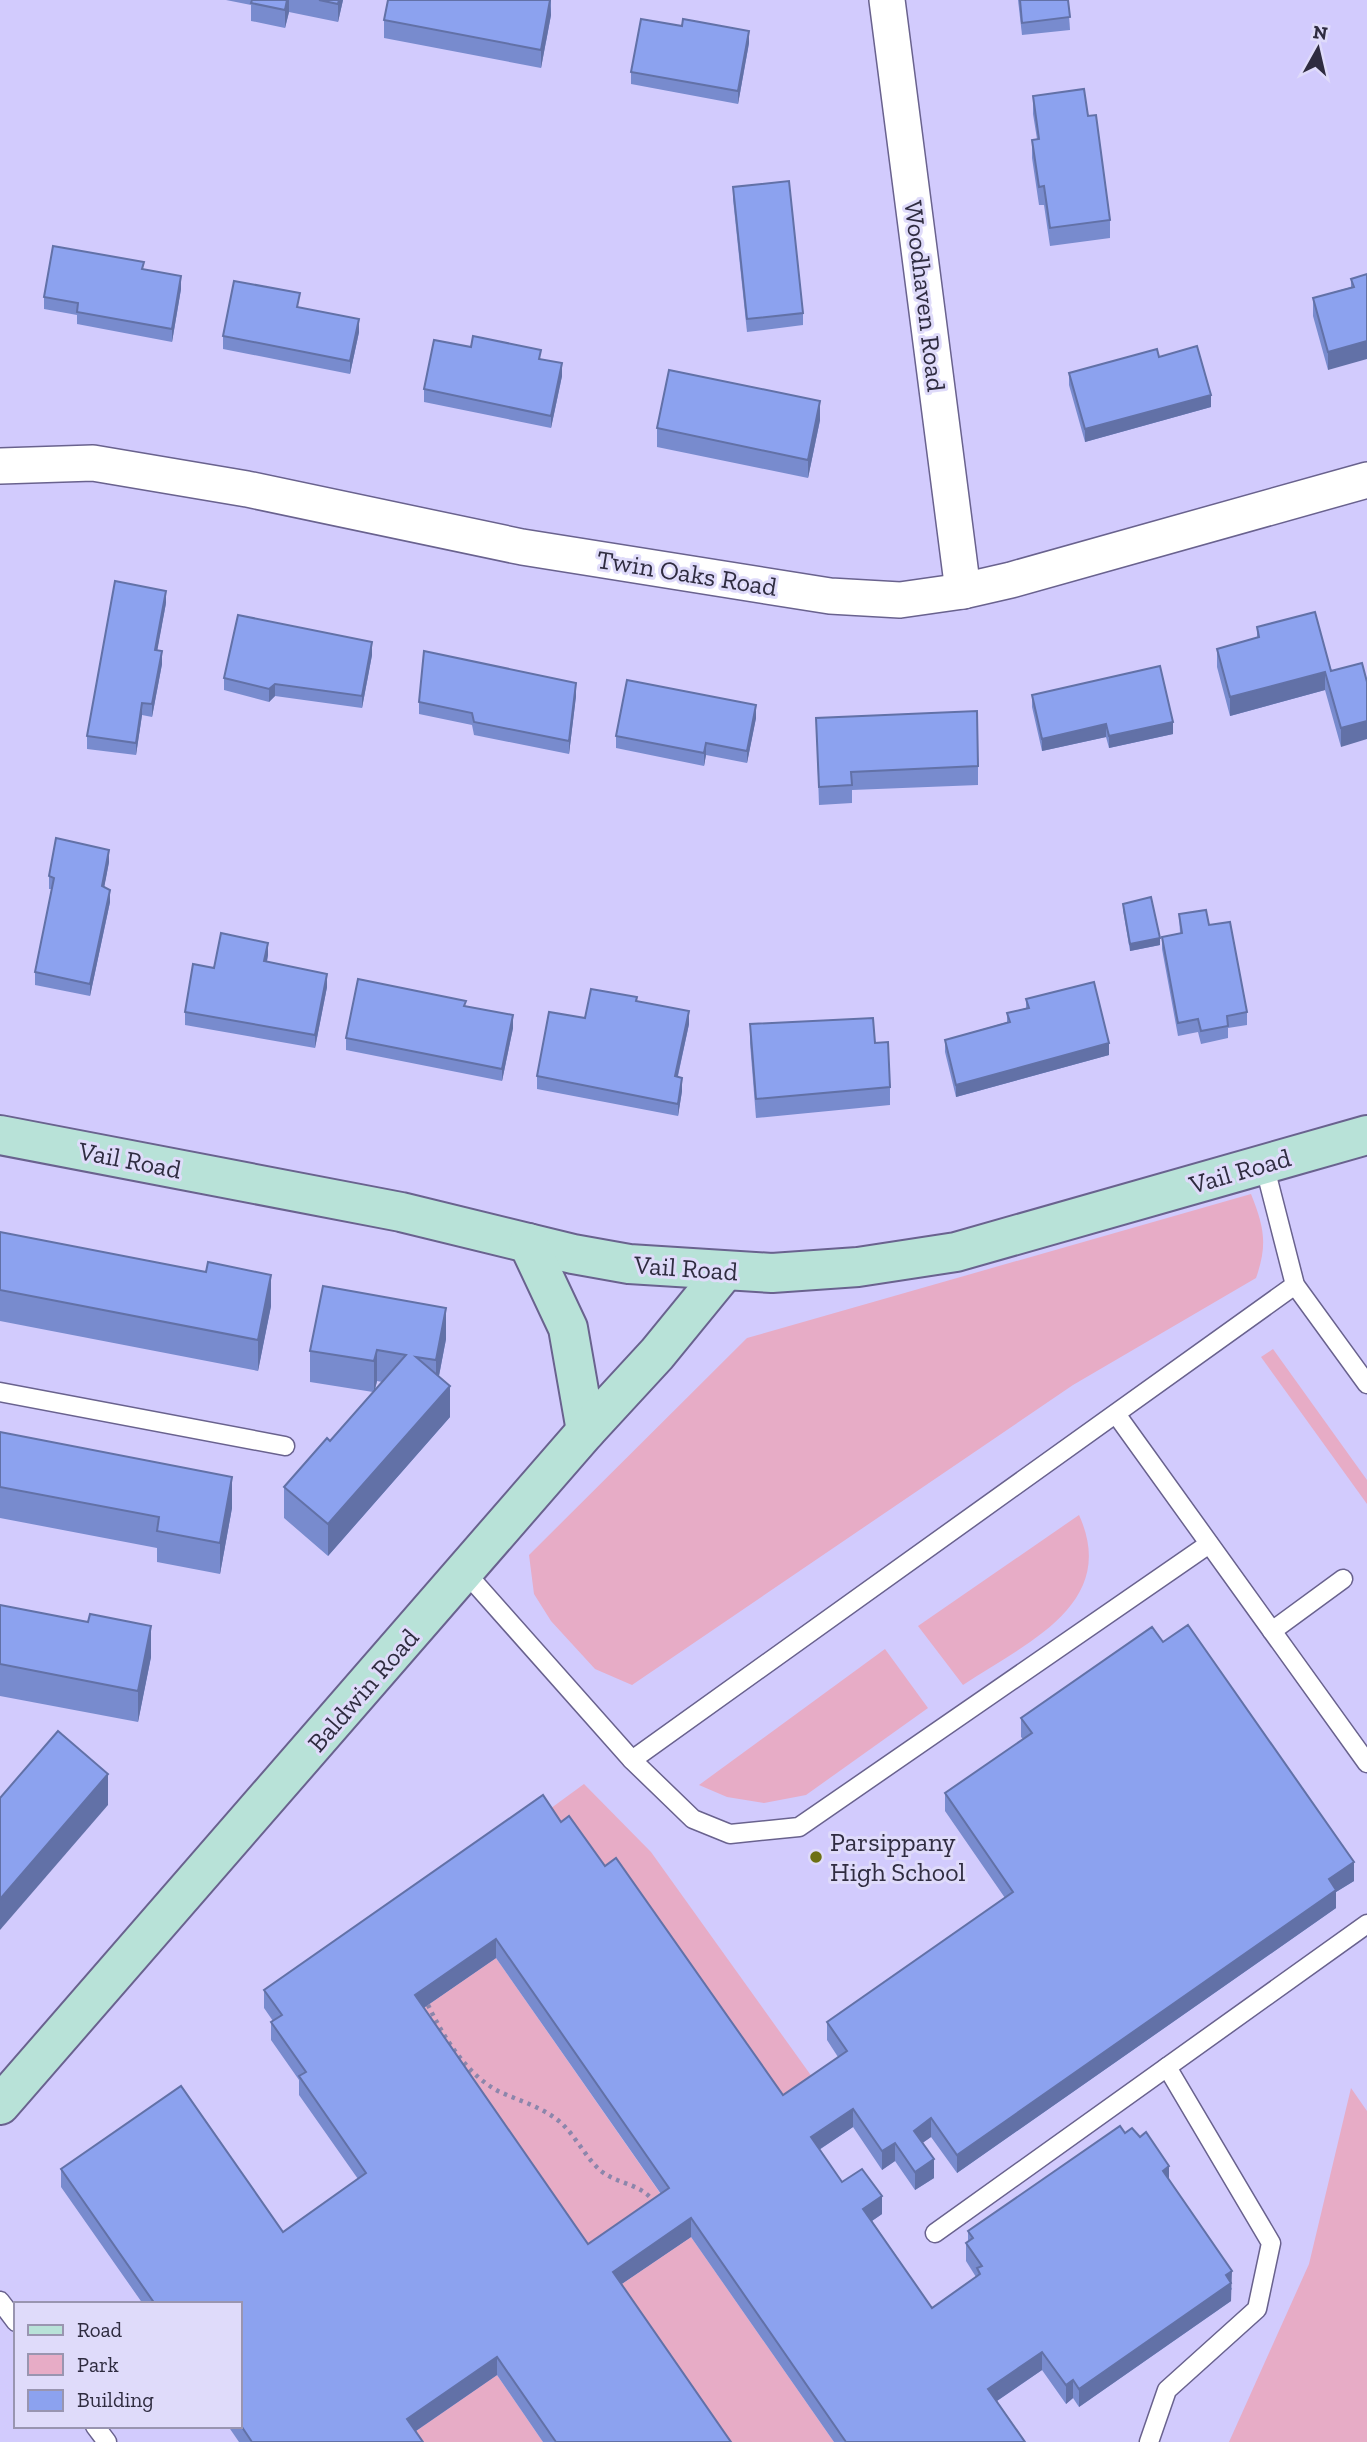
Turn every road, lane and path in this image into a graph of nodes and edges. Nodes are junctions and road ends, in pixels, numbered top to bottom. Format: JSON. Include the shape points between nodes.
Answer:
{"nodes":[{"id":1,"x":887,"y":0,"type":"edge"},
{"id":2,"x":2,"y":474,"type":"edge"},
{"id":3,"x":1367,"y":480,"type":"edge"},
{"id":4,"x":962,"y":591,"type":"junction"},
{"id":5,"x":0,"y":1135,"type":"edge"},
{"id":6,"x":1367,"y":1135,"type":"edge"},
{"id":7,"x":1265,"y":1164,"type":"junction"},
{"id":8,"x":528,"y":1243,"type":"junction"},
{"id":9,"x":724,"y":1272,"type":"junction"},
{"id":10,"x":1295,"y":1285,"type":"junction"},
{"id":11,"x":1367,"y":1384,"type":"edge"},
{"id":12,"x":0,"y":1391,"type":"edge"},
{"id":13,"x":1115,"y":1414,"type":"junction"},
{"id":14,"x":586,"y":1431,"type":"junction"},
{"id":15,"x":285,"y":1446,"type":"dead end"},
{"id":16,"x":1209,"y":1544,"type":"junction"},
{"id":17,"x":466,"y":1573,"type":"junction"},
{"id":18,"x":1343,"y":1579,"type":"dead end"},
{"id":19,"x":1272,"y":1631,"type":"junction"},
{"id":20,"x":632,"y":1760,"type":"junction"},
{"id":21,"x":1367,"y":1763,"type":"edge"},
{"id":22,"x":1367,"y":1924,"type":"edge"},
{"id":23,"x":428,"y":2005,"type":"edge"},
{"id":24,"x":1167,"y":2067,"type":"junction"},
{"id":25,"x":0,"y":2105,"type":"edge"},
{"id":26,"x":661,"y":2212,"type":"edge"},
{"id":27,"x":935,"y":2233,"type":"dead end"},
{"id":28,"x":0,"y":2301,"type":"edge"},
{"id":29,"x":14,"y":2319,"type":"edge"},
{"id":30,"x":1149,"y":2442,"type":"edge"}],
"edges":[{"from":1,"to":4,"type":"street","name":"Woodhaven Road"},
{"from":2,"to":4,"type":"street","name":"Twin Oaks Road","via":[[93,463],[247,489],[522,547],[830,596],[900,600]]},
{"from":3,"to":4,"type":"street","name":"Twin Oaks Road"},
{"from":5,"to":8,"type":"street","name":"Vail Road","via":[[401,1212]]},
{"from":6,"to":7,"type":"street","name":"Vail Road"},
{"from":7,"to":9,"type":"street","name":"Vail Road","via":[[956,1252],[858,1267]]},
{"from":7,"to":10,"type":"lane"},
{"from":8,"to":9,"type":"street","name":"Vail Road","via":[[629,1264]]},
{"from":8,"to":14,"type":"street","via":[[568,1328]]},
{"from":9,"to":14,"type":"street","name":"Baldwin Road"},
{"from":10,"to":11,"type":"lane"},
{"from":10,"to":13,"type":"lane"},
{"from":12,"to":15,"type":"lane"},
{"from":13,"to":16,"type":"lane"},
{"from":13,"to":20,"type":"lane"},
{"from":14,"to":17,"type":"street","name":"Baldwin Road"},
{"from":16,"to":19,"type":"lane"},
{"from":16,"to":20,"type":"lane","via":[[799,1826],[730,1834],[693,1819]]},
{"from":17,"to":20,"type":"lane"},
{"from":17,"to":25,"type":"street","name":"Baldwin Road"},
{"from":18,"to":19,"type":"lane"},
{"from":19,"to":21,"type":"lane"},
{"from":22,"to":24,"type":"lane"},
{"from":23,"to":26,"type":"path","via":[[466,2064],[497,2090],[527,2101],[560,2122],[599,2169],[616,2181],[638,2186]]},
{"from":24,"to":27,"type":"lane"},
{"from":24,"to":30,"type":"lane","via":[[1271,2243],[1257,2309],[1167,2390]]},
{"from":28,"to":29,"type":"lane"}]}
